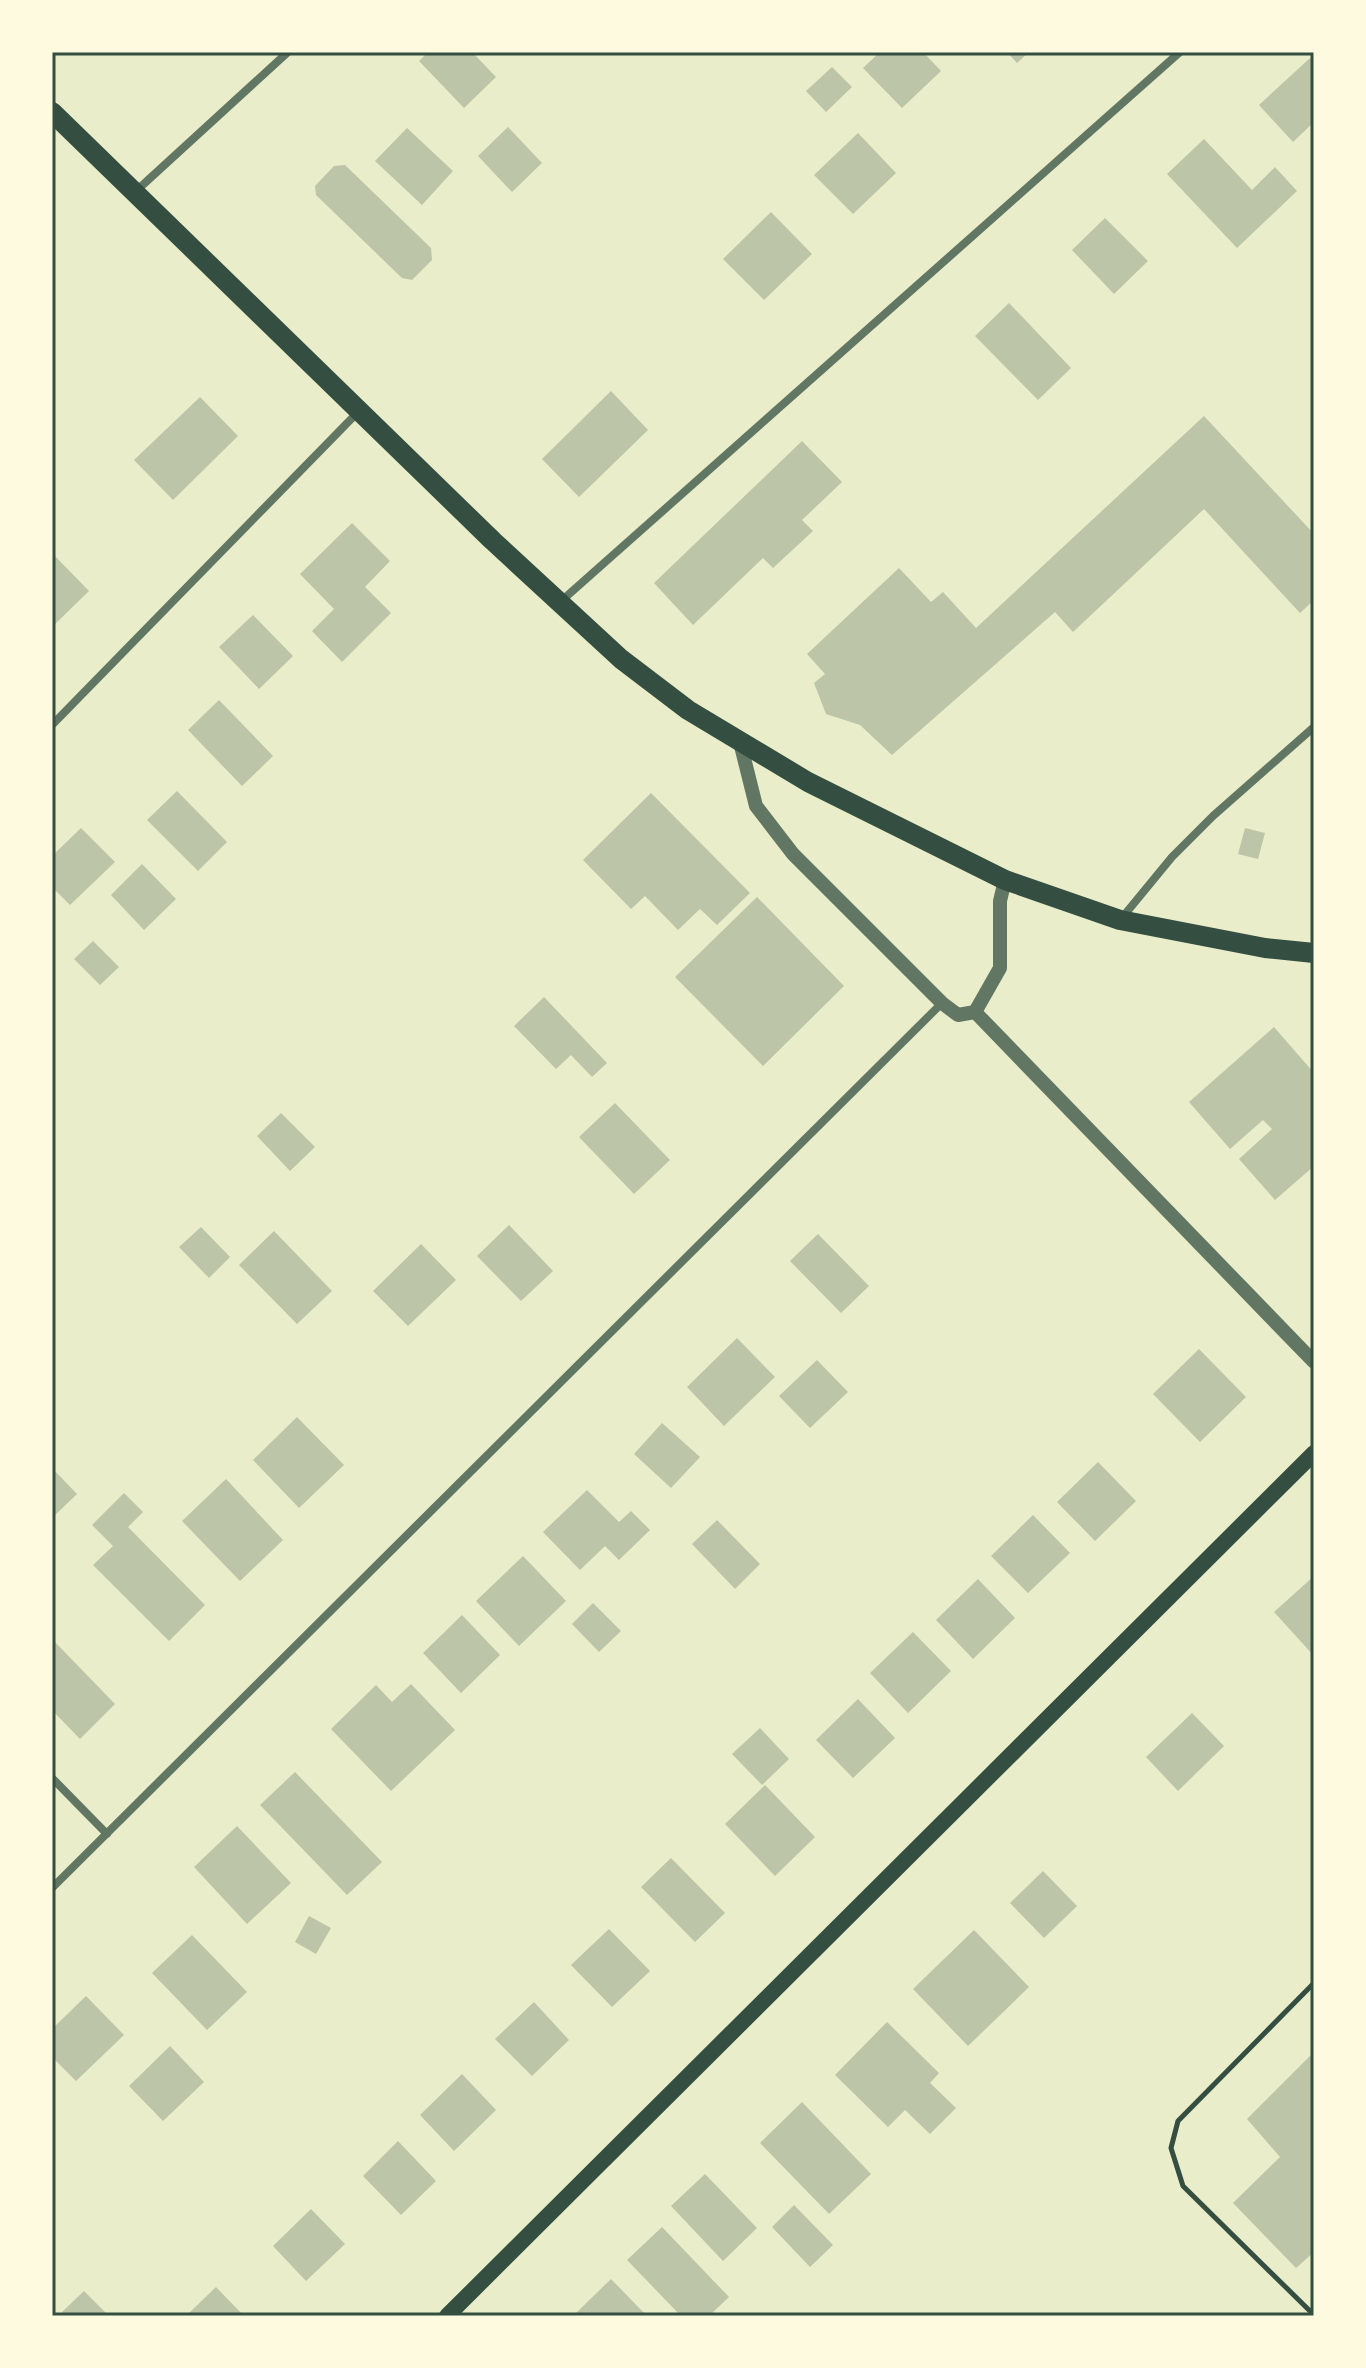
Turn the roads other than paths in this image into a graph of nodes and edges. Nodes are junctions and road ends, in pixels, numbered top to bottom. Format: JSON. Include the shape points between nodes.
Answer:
{"nodes":[{"id":1,"x":288,"y":52,"type":"edge"},
{"id":2,"x":1180,"y":52,"type":"edge"},
{"id":3,"x":52,"y":112,"type":"edge"},
{"id":4,"x":134,"y":193,"type":"junction"},
{"id":5,"x":359,"y":411,"type":"junction"},
{"id":6,"x":558,"y":603,"type":"junction"},
{"id":7,"x":52,"y":725,"type":"edge"},
{"id":8,"x":1314,"y":727,"type":"edge"},
{"id":9,"x":740,"y":742,"type":"junction"},
{"id":10,"x":1005,"y":880,"type":"junction"},
{"id":11,"x":1120,"y":920,"type":"junction"},
{"id":12,"x":1314,"y":953,"type":"edge"},
{"id":13,"x":942,"y":1003,"type":"junction"},
{"id":14,"x":975,"y":1012,"type":"junction"},
{"id":15,"x":1314,"y":1362,"type":"edge"},
{"id":16,"x":1314,"y":1453,"type":"edge"},
{"id":17,"x":52,"y":1778,"type":"edge"},
{"id":18,"x":107,"y":1834,"type":"junction"},
{"id":19,"x":52,"y":1888,"type":"edge"},
{"id":20,"x":447,"y":2316,"type":"edge"}],
"edges":[{"from":1,"to":4,"type":"street"},
{"from":2,"to":6,"type":"street"},
{"from":3,"to":4,"type":"main road"},
{"from":4,"to":5,"type":"main road"},
{"from":5,"to":6,"type":"main road"},
{"from":5,"to":7,"type":"street"},
{"from":6,"to":9,"type":"main road","via":[[656,686]]},
{"from":8,"to":11,"type":"street","via":[[1213,816]]},
{"from":9,"to":10,"type":"main road","via":[[808,782]]},
{"from":9,"to":13,"type":"street","via":[[756,806],[793,854]]},
{"from":10,"to":11,"type":"main road"},
{"from":10,"to":14,"type":"street","via":[[1000,968]]},
{"from":11,"to":12,"type":"main road"},
{"from":13,"to":14,"type":"street","via":[[958,1015]]},
{"from":13,"to":18,"type":"street"},
{"from":14,"to":15,"type":"street"},
{"from":16,"to":20,"type":"main road"},
{"from":17,"to":18,"type":"street"},
{"from":18,"to":19,"type":"street"}]}
